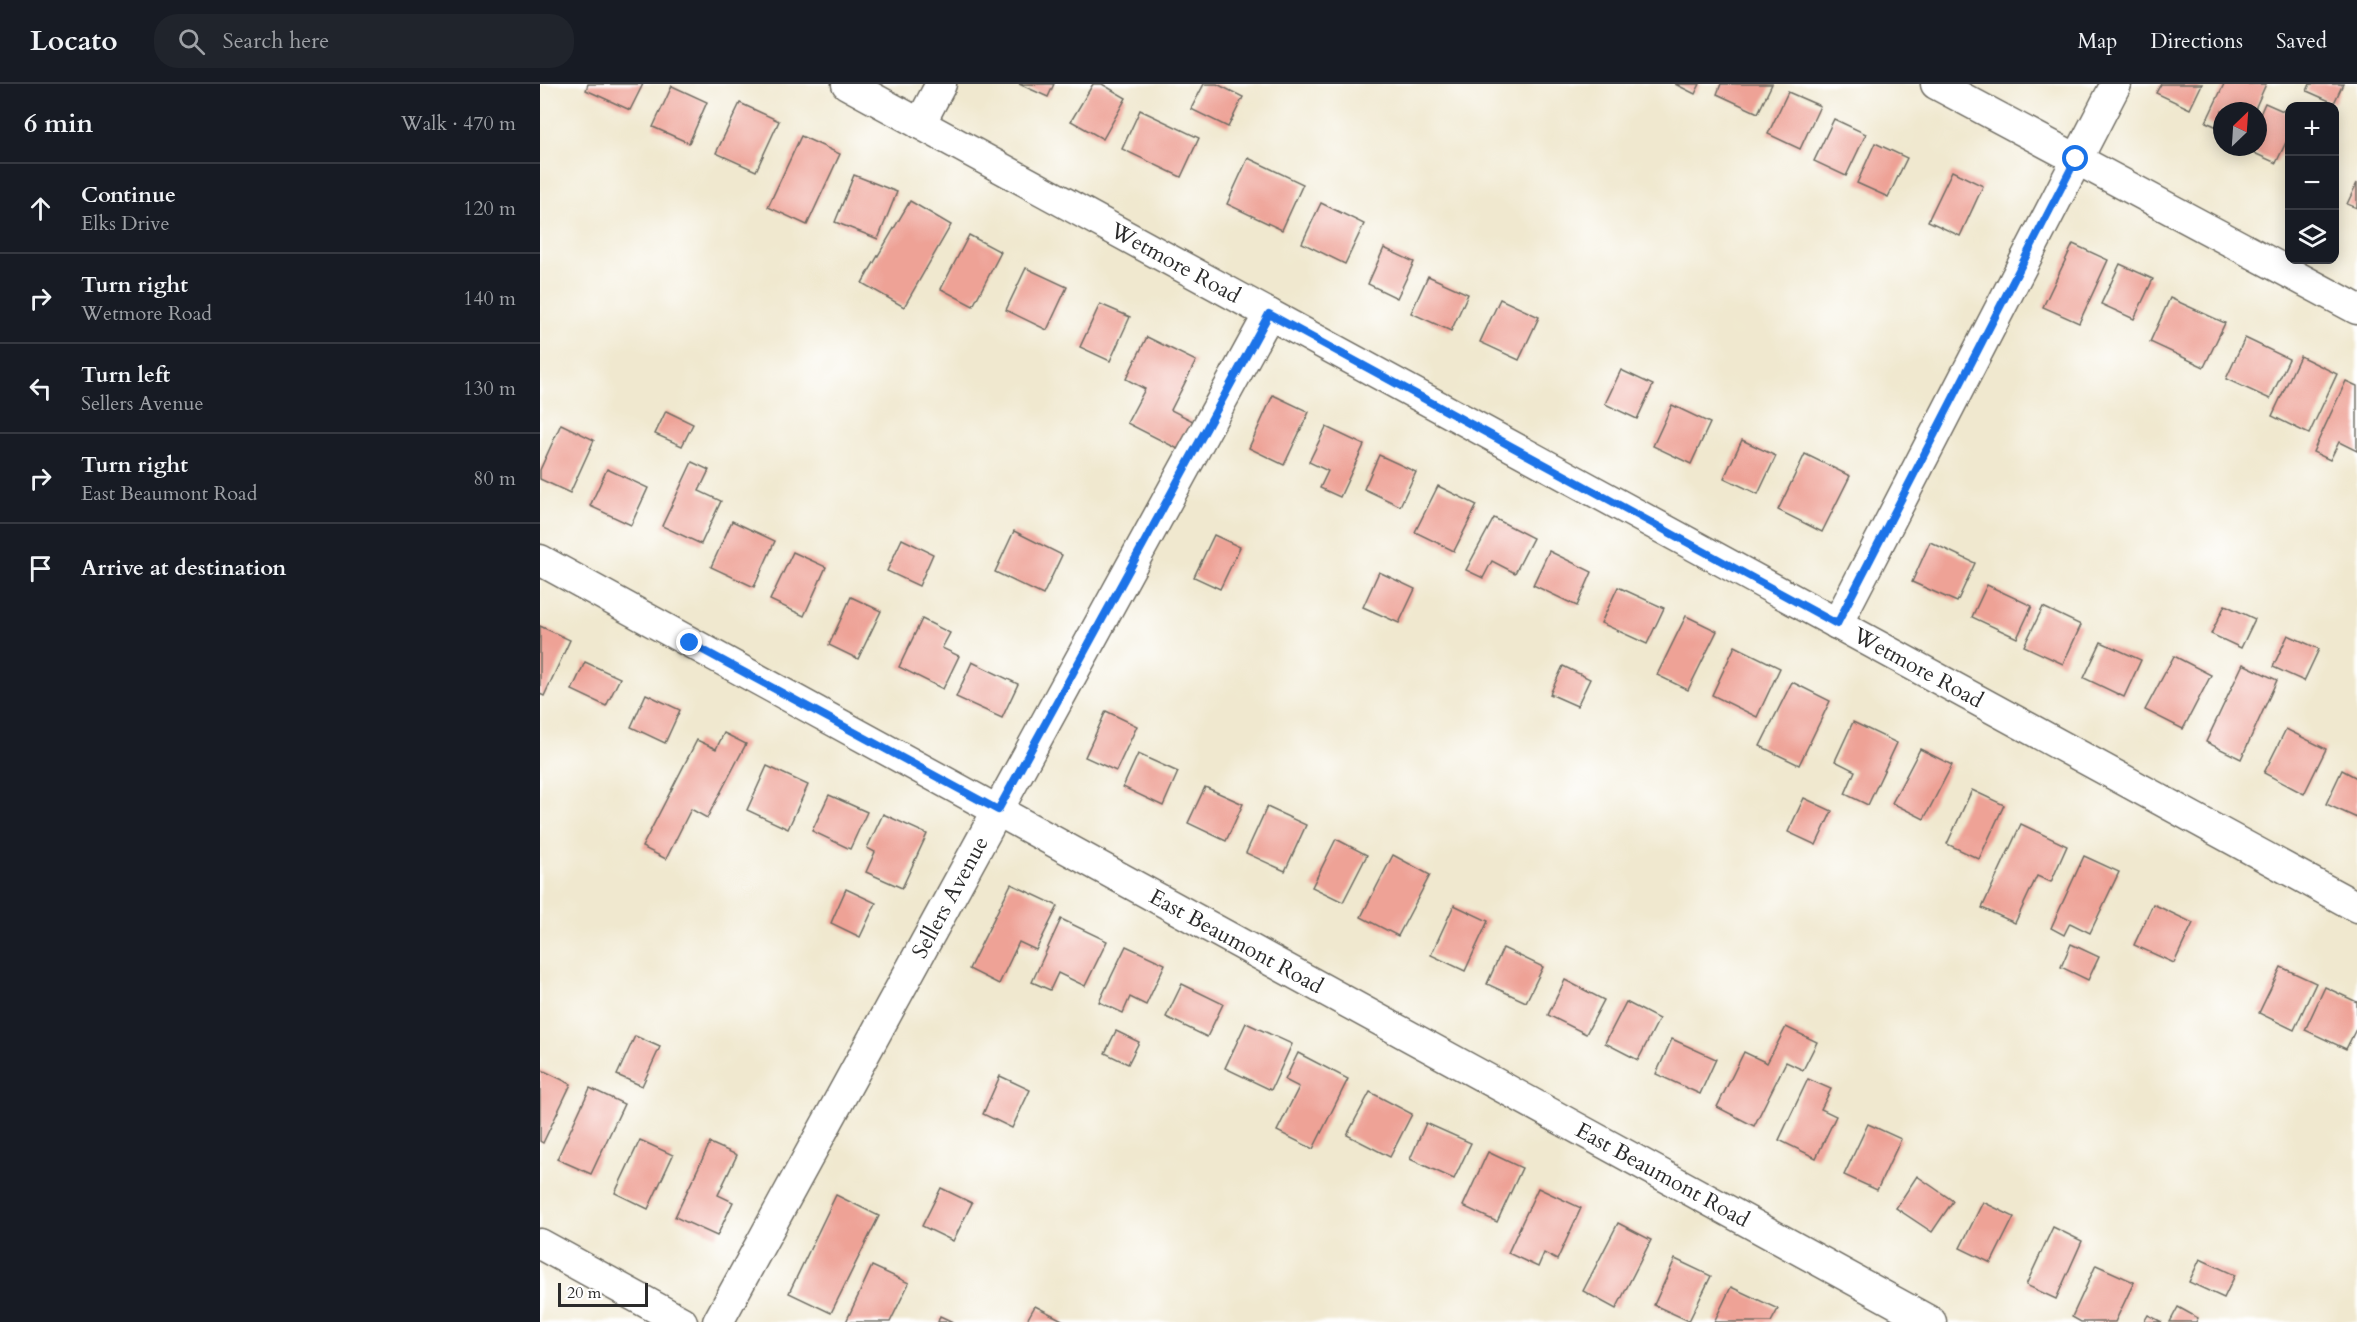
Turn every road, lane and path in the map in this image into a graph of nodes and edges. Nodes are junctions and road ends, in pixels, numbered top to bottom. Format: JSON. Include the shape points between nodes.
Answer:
{"nodes":[{"id":1,"x":847,"y":84,"type":"edge"},
{"id":2,"x":941,"y":84,"type":"edge"},
{"id":3,"x":1936,"y":84,"type":"edge"},
{"id":4,"x":2116,"y":84,"type":"edge"},
{"id":5,"x":920,"y":124,"type":"junction"},
{"id":6,"x":2076,"y":159,"type":"junction"},
{"id":7,"x":2357,"y":309,"type":"edge"},
{"id":8,"x":1269,"y":314,"type":"junction"},
{"id":9,"x":540,"y":560,"type":"edge"},
{"id":10,"x":1837,"y":624,"type":"junction"},
{"id":11,"x":998,"y":810,"type":"junction"},
{"id":12,"x":2357,"y":907,"type":"edge"},
{"id":13,"x":540,"y":1244,"type":"edge"},
{"id":14,"x":682,"y":1322,"type":"edge"},
{"id":15,"x":718,"y":1322,"type":"edge"},
{"id":16,"x":1931,"y":1322,"type":"edge"}],
"edges":[{"from":1,"to":5,"type":"street","name":"Wetmore Road"},
{"from":2,"to":5,"type":"street"},
{"from":3,"to":6,"type":"street"},
{"from":4,"to":6,"type":"street"},
{"from":5,"to":8,"type":"street","name":"Wetmore Road"},
{"from":6,"to":7,"type":"street"},
{"from":6,"to":10,"type":"street"},
{"from":8,"to":10,"type":"street","name":"Wetmore Road"},
{"from":8,"to":11,"type":"street","name":"Sellers Avenue"},
{"from":9,"to":11,"type":"street","name":"East Beaumont Road"},
{"from":10,"to":12,"type":"street","name":"Wetmore Road"},
{"from":11,"to":15,"type":"street","name":"Sellers Avenue"},
{"from":11,"to":16,"type":"street","name":"East Beaumont Road"},
{"from":13,"to":14,"type":"street"}]}
